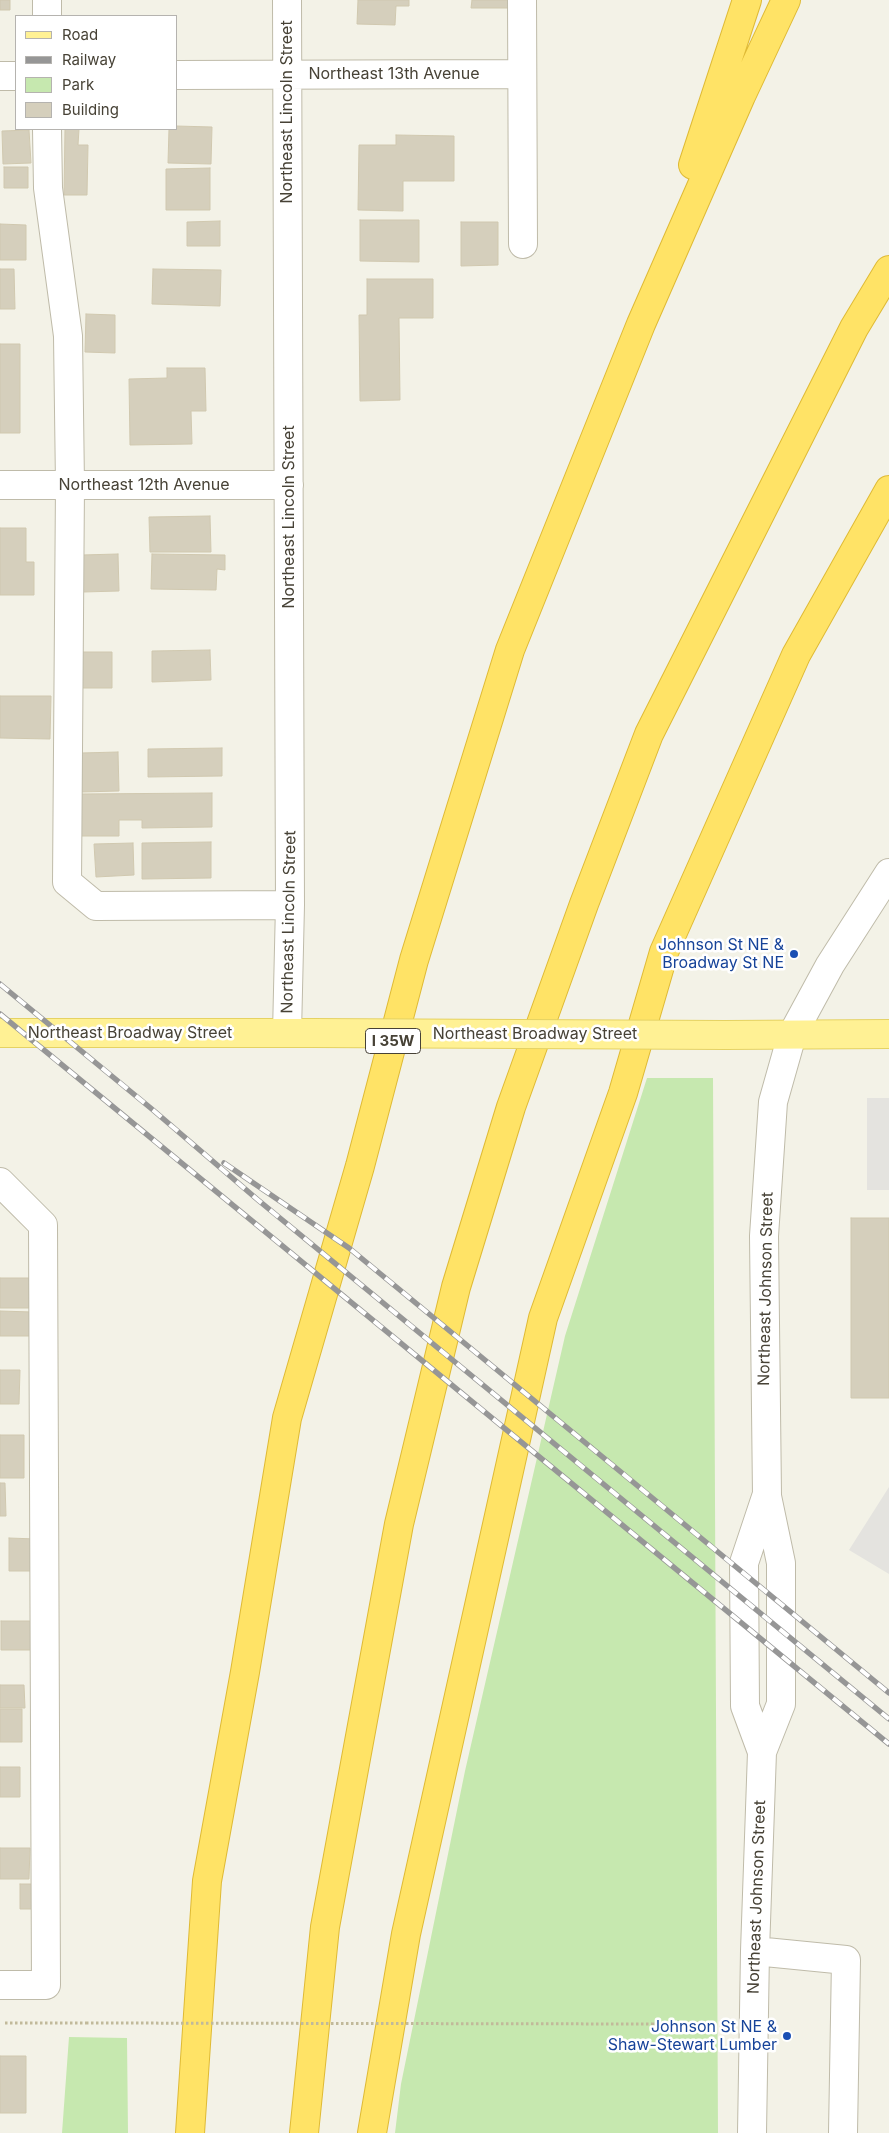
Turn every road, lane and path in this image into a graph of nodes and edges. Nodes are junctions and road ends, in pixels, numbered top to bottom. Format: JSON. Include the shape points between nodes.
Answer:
{"nodes":[{"id":1,"x":47,"y":0,"type":"edge"},
{"id":2,"x":287,"y":0,"type":"edge"},
{"id":3,"x":522,"y":0,"type":"edge"},
{"id":4,"x":747,"y":0,"type":"edge"},
{"id":5,"x":786,"y":0,"type":"edge"},
{"id":6,"x":47,"y":15,"type":"edge"},
{"id":7,"x":286,"y":74,"type":"junction"},
{"id":8,"x":522,"y":74,"type":"junction"},
{"id":9,"x":178,"y":75,"type":"edge"},
{"id":10,"x":0,"y":76,"type":"edge"},
{"id":11,"x":15,"y":76,"type":"edge"},
{"id":12,"x":47,"y":130,"type":"edge"},
{"id":13,"x":523,"y":244,"type":"dead end"},
{"id":14,"x":889,"y":270,"type":"edge"},
{"id":15,"x":640,"y":324,"type":"junction"},
{"id":16,"x":0,"y":485,"type":"edge"},
{"id":17,"x":70,"y":485,"type":"junction"},
{"id":18,"x":289,"y":485,"type":"junction"},
{"id":19,"x":889,"y":490,"type":"edge"},
{"id":20,"x":889,"y":873,"type":"edge"},
{"id":21,"x":290,"y":905,"type":"junction"},
{"id":22,"x":0,"y":1033,"type":"edge"},
{"id":23,"x":301,"y":1033,"type":"junction"},
{"id":24,"x":889,"y":1034,"type":"edge"},
{"id":25,"x":792,"y":1035,"type":"junction"},
{"id":26,"x":0,"y":1182,"type":"edge"},
{"id":27,"x":766,"y":1496,"type":"junction"},
{"id":28,"x":762,"y":1752,"type":"junction"},
{"id":29,"x":755,"y":1950,"type":"junction"},
{"id":30,"x":0,"y":1985,"type":"edge"},
{"id":31,"x":5,"y":2023,"type":"dead end"},
{"id":32,"x":704,"y":2023,"type":"dead end"},
{"id":33,"x":190,"y":2133,"type":"edge"},
{"id":34,"x":304,"y":2133,"type":"edge"},
{"id":35,"x":372,"y":2133,"type":"edge"},
{"id":36,"x":752,"y":2133,"type":"edge"},
{"id":37,"x":844,"y":2133,"type":"edge"}],
"edges":[{"from":1,"to":6,"type":"street"},
{"from":2,"to":7,"type":"street","name":"Northeast Lincoln Street"},
{"from":3,"to":8,"type":"street"},
{"from":4,"to":15,"type":"highway"},
{"from":5,"to":15,"type":"highway","number":"I 35W"},
{"from":7,"to":8,"type":"street","name":"Northeast 13th Avenue"},
{"from":7,"to":9,"type":"street","name":"Northeast 13th Avenue"},
{"from":7,"to":18,"type":"street","name":"Northeast Lincoln Street"},
{"from":8,"to":13,"type":"street"},
{"from":10,"to":11,"type":"street"},
{"from":12,"to":17,"type":"street","via":[[48,188],[68,336]]},
{"from":14,"to":34,"type":"highway","via":[[854,328],[650,734],[511,1107],[456,1288],[398,1524],[324,1927]]},
{"from":15,"to":33,"type":"highway","number":"I 35W","via":[[510,650],[414,960],[360,1166],[288,1418],[207,1882]]},
{"from":16,"to":17,"type":"street","name":"Northeast 12th Avenue"},
{"from":17,"to":18,"type":"street","name":"Northeast 12th Avenue"},
{"from":17,"to":21,"type":"street","via":[[67,882],[96,906]]},
{"from":18,"to":21,"type":"street","name":"Northeast Lincoln Street"},
{"from":19,"to":35,"type":"highway","via":[[796,656],[664,952],[623,1093],[543,1318],[406,1934]]},
{"from":20,"to":25,"type":"street","name":"Northeast Johnson Street","via":[[830,965]]},
{"from":21,"to":23,"type":"street","name":"Northeast Lincoln Street"},
{"from":22,"to":23,"type":"main road","name":"Northeast Broadway Street"},
{"from":23,"to":25,"type":"main road","name":"Northeast Broadway Street","bridge":true},
{"from":24,"to":25,"type":"main road","name":"Northeast Broadway Street"},
{"from":25,"to":27,"type":"street","name":"Northeast Johnson Street","via":[[773,1102],[764,1236]]},
{"from":26,"to":30,"type":"street","via":[[43,1225],[46,1985]]},
{"from":27,"to":28,"type":"street","name":"Northeast Johnson Street","via":[[781,1563],[781,1704]]},
{"from":27,"to":28,"type":"street","name":"Northeast Johnson Street","via":[[744,1563],[745,1706]]},
{"from":28,"to":29,"type":"street","name":"Northeast Johnson Street"},
{"from":29,"to":36,"type":"street","name":"Northeast Johnson Street"},
{"from":29,"to":37,"type":"street","via":[[846,1960]]},
{"from":31,"to":32,"type":"path","bridge":true}]}
